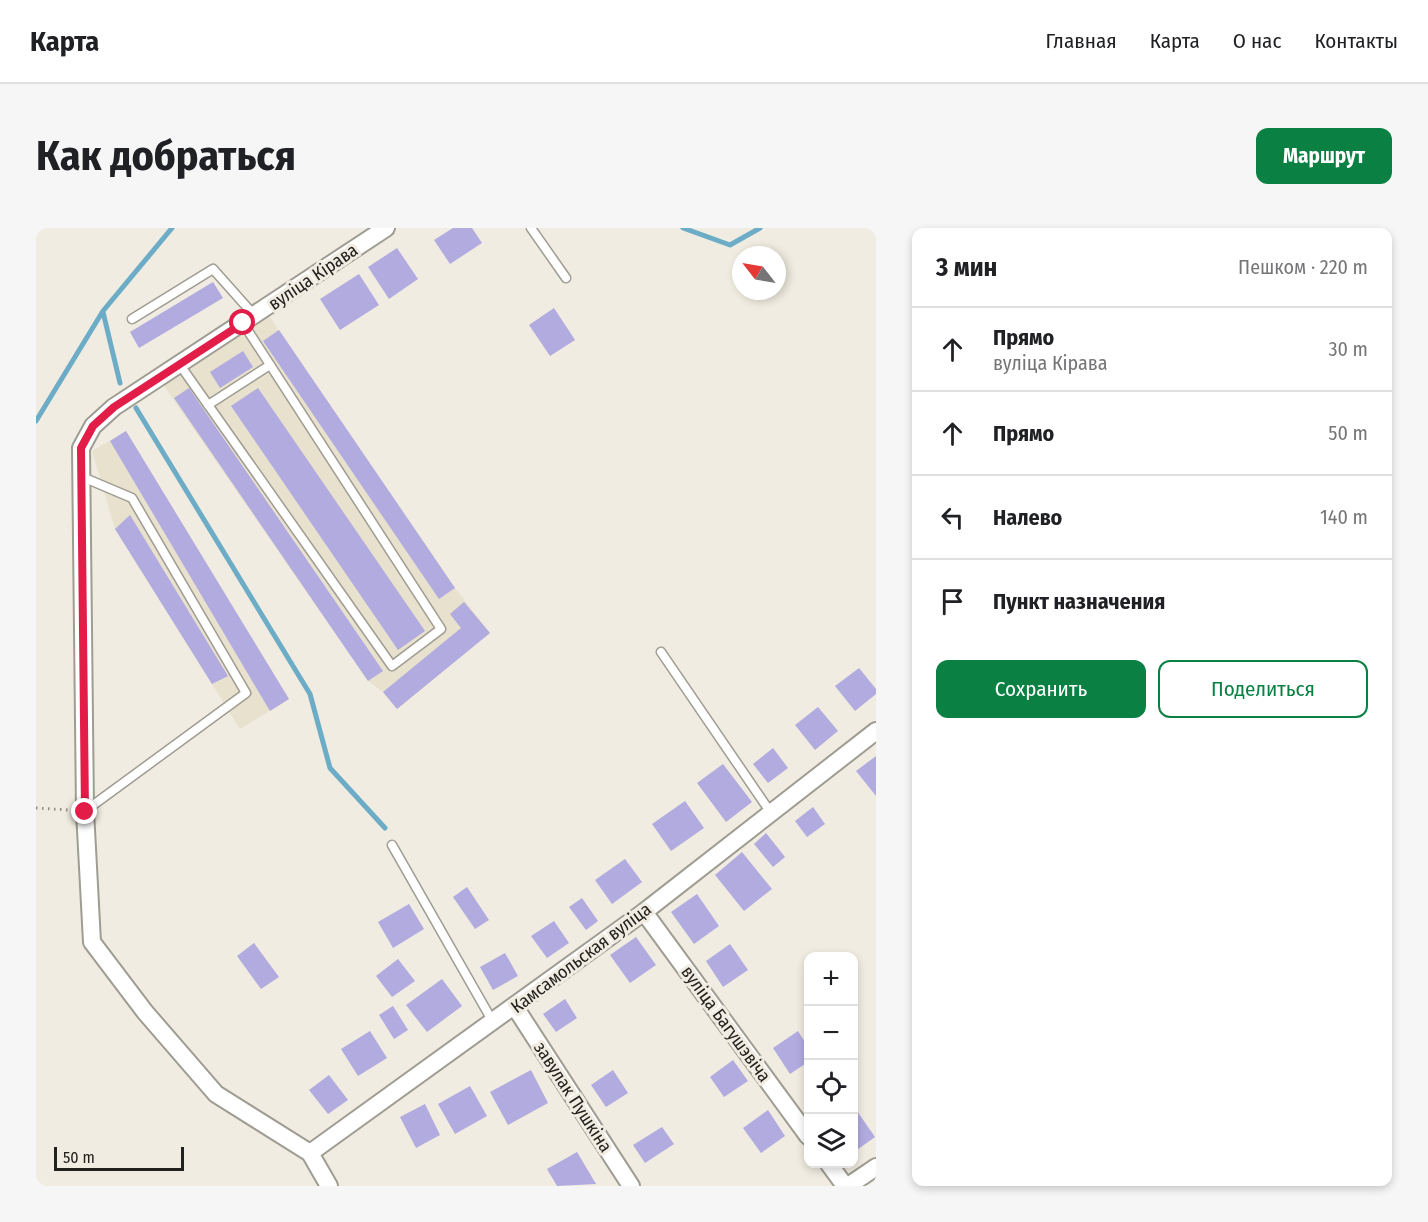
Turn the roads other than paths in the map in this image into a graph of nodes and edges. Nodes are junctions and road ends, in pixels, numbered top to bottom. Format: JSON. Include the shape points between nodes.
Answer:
{"nodes":[{"id":1,"x":386,"y":228,"type":"edge"},
{"id":2,"x":531,"y":228,"type":"edge"},
{"id":3,"x":566,"y":278,"type":"dead end"},
{"id":4,"x":132,"y":319,"type":"dead end"},
{"id":5,"x":249,"y":319,"type":"junction"},
{"id":6,"x":180,"y":365,"type":"junction"},
{"id":7,"x":270,"y":365,"type":"junction"},
{"id":8,"x":208,"y":405,"type":"junction"},
{"id":9,"x":80,"y":476,"type":"junction"},
{"id":10,"x":661,"y":652,"type":"dead end"},
{"id":11,"x":876,"y":731,"type":"edge"},
{"id":12,"x":85,"y":812,"type":"junction"},
{"id":13,"x":771,"y":813,"type":"junction"},
{"id":14,"x":392,"y":845,"type":"dead end"},
{"id":15,"x":644,"y":912,"type":"junction"},
{"id":16,"x":515,"y":1007,"type":"junction"},
{"id":17,"x":493,"y":1023,"type":"junction"},
{"id":18,"x":804,"y":1131,"type":"edge"},
{"id":19,"x":310,"y":1153,"type":"junction"},
{"id":20,"x":876,"y":1167,"type":"edge"},
{"id":21,"x":832,"y":1168,"type":"edge"},
{"id":22,"x":329,"y":1186,"type":"edge"},
{"id":23,"x":631,"y":1186,"type":"edge"},
{"id":24,"x":847,"y":1186,"type":"edge"}],
"edges":[{"from":1,"to":5,"type":"street","name":"вуліца Кірава"},
{"from":2,"to":3,"type":"lane"},
{"from":4,"to":5,"type":"lane","via":[[213,269]]},
{"from":5,"to":6,"type":"street","name":"вуліца Кірава"},
{"from":5,"to":7,"type":"lane"},
{"from":6,"to":8,"type":"lane"},
{"from":6,"to":9,"type":"street","name":"вуліца Кірава","via":[[114,407],[93,426],[81,448]]},
{"from":7,"to":8,"type":"lane"},
{"from":7,"to":8,"type":"lane","via":[[441,629],[392,666]]},
{"from":9,"to":12,"type":"street","name":"вуліца Кірава"},
{"from":9,"to":12,"type":"lane","via":[[132,498],[246,693]]},
{"from":10,"to":13,"type":"lane"},
{"from":11,"to":13,"type":"street","name":"Камсамольская вуліца"},
{"from":12,"to":19,"type":"street","name":"вуліца Кірава","via":[[92,942],[216,1094]]},
{"from":13,"to":15,"type":"street","name":"Камсамольская вуліца"},
{"from":14,"to":17,"type":"lane"},
{"from":15,"to":16,"type":"street","name":"Камсамольская вуліца"},
{"from":15,"to":18,"type":"street","name":"вуліца Багушэвіча"},
{"from":16,"to":17,"type":"street","name":"Камсамольская вуліца"},
{"from":16,"to":23,"type":"street","name":"завулак Пушкіна"},
{"from":17,"to":19,"type":"street","name":"Камсамольская вуліца"},
{"from":19,"to":22,"type":"street"},
{"from":20,"to":24,"type":"street"},
{"from":21,"to":24,"type":"street"}]}
